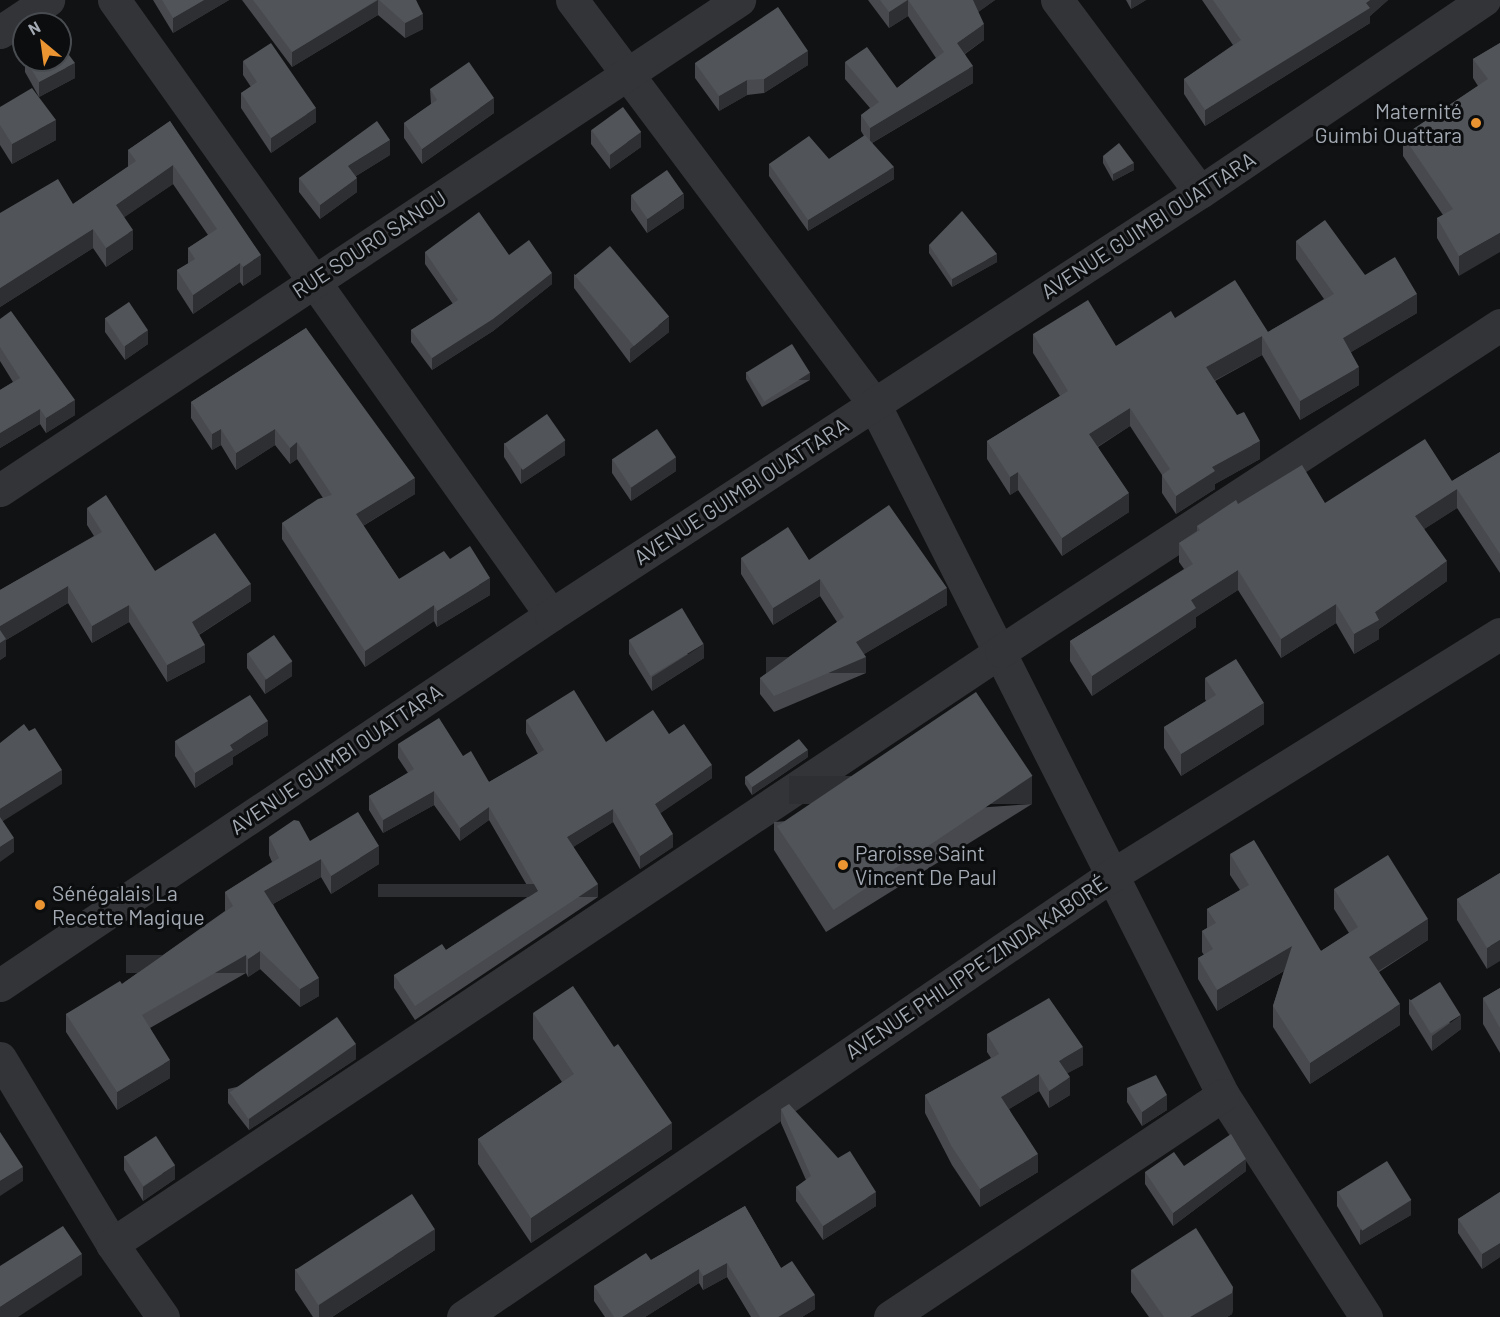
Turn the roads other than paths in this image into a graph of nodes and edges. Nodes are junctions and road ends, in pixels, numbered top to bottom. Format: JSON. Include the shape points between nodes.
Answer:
{"nodes":[{"id":1,"x":48,"y":0,"type":"edge"},
{"id":2,"x":114,"y":0,"type":"edge"},
{"id":3,"x":572,"y":0,"type":"edge"},
{"id":4,"x":739,"y":0,"type":"edge"},
{"id":5,"x":1057,"y":0,"type":"edge"},
{"id":6,"x":1484,"y":0,"type":"edge"},
{"id":7,"x":0,"y":32,"type":"edge"},
{"id":8,"x":630,"y":73,"type":"junction"},
{"id":9,"x":1200,"y":192,"type":"junction"},
{"id":10,"x":312,"y":281,"type":"junction"},
{"id":11,"x":1500,"y":325,"type":"edge"},
{"id":12,"x":874,"y":404,"type":"junction"},
{"id":13,"x":0,"y":490,"type":"edge"},
{"id":14,"x":551,"y":615,"type":"junction"},
{"id":15,"x":1500,"y":634,"type":"edge"},
{"id":16,"x":1001,"y":651,"type":"junction"},
{"id":17,"x":1109,"y":877,"type":"junction"},
{"id":18,"x":0,"y":985,"type":"edge"},
{"id":19,"x":0,"y":1058,"type":"edge"},
{"id":20,"x":1223,"y":1095,"type":"junction"},
{"id":21,"x":112,"y":1244,"type":"junction"},
{"id":22,"x":163,"y":1317,"type":"edge"},
{"id":23,"x":463,"y":1317,"type":"edge"},
{"id":24,"x":890,"y":1317,"type":"edge"},
{"id":25,"x":1366,"y":1317,"type":"edge"}],
"edges":[{"from":1,"to":7,"type":"street"},
{"from":2,"to":10,"type":"street"},
{"from":3,"to":8,"type":"street"},
{"from":4,"to":8,"type":"street","name":"RUE SOURO SANOU"},
{"from":5,"to":9,"type":"street"},
{"from":6,"to":9,"type":"street","name":"AVENUE GUIMBI OUATTARA"},
{"from":8,"to":10,"type":"street","name":"RUE SOURO SANOU"},
{"from":8,"to":12,"type":"street"},
{"from":9,"to":12,"type":"street","name":"AVENUE GUIMBI OUATTARA"},
{"from":10,"to":13,"type":"street","name":"RUE SOURO SANOU"},
{"from":10,"to":14,"type":"street"},
{"from":11,"to":16,"type":"street"},
{"from":12,"to":14,"type":"street","name":"AVENUE GUIMBI OUATTARA"},
{"from":12,"to":16,"type":"street"},
{"from":14,"to":18,"type":"street","name":"AVENUE GUIMBI OUATTARA"},
{"from":15,"to":17,"type":"street","name":"AVENUE PHILIPPE ZINDA KABORÉ"},
{"from":16,"to":17,"type":"street"},
{"from":16,"to":21,"type":"street"},
{"from":17,"to":20,"type":"street"},
{"from":17,"to":23,"type":"street","name":"AVENUE PHILIPPE ZINDA KABORÉ"},
{"from":19,"to":21,"type":"street"},
{"from":20,"to":24,"type":"street"},
{"from":20,"to":25,"type":"street"},
{"from":21,"to":22,"type":"street"}]}
